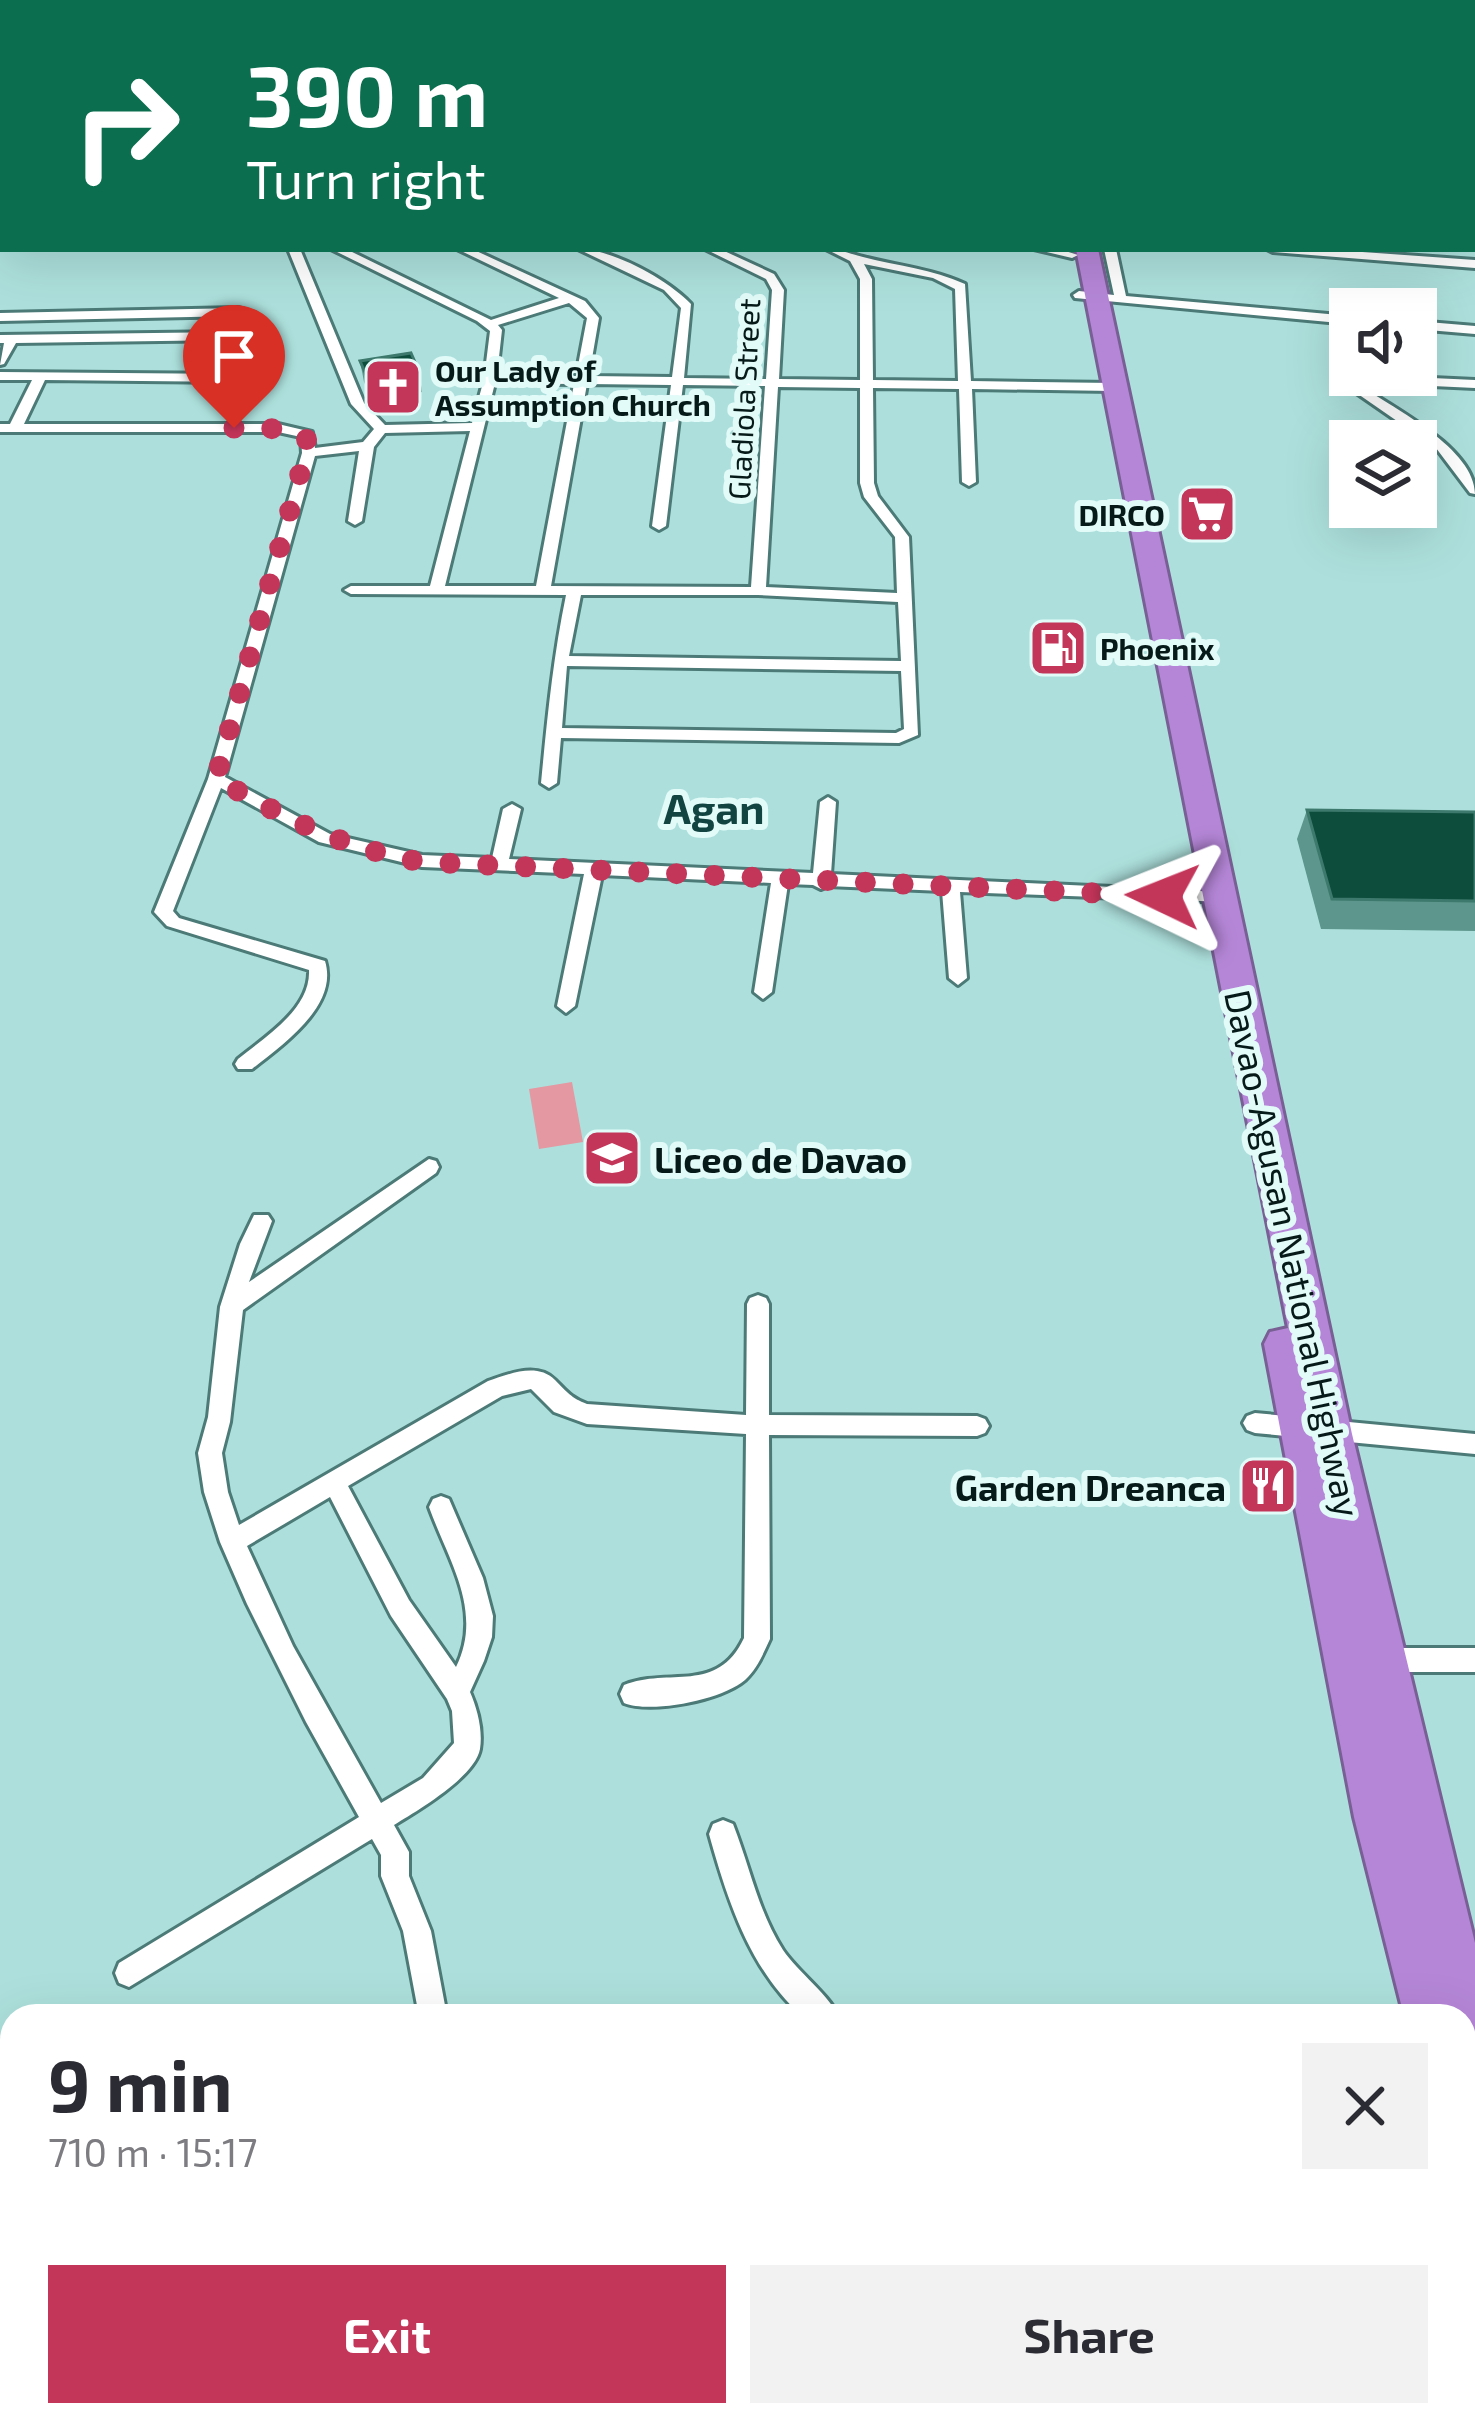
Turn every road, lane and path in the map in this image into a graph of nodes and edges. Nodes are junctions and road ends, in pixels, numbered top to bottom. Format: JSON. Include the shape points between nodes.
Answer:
{"nodes":[{"id":1,"x":295,"y":252,"type":"edge"},
{"id":2,"x":343,"y":252,"type":"edge"},
{"id":3,"x":469,"y":252,"type":"edge"},
{"id":4,"x":590,"y":252,"type":"edge"},
{"id":5,"x":718,"y":252,"type":"edge"},
{"id":6,"x":737,"y":252,"type":"edge"},
{"id":7,"x":838,"y":252,"type":"edge"},
{"id":8,"x":1068,"y":252,"type":"edge"},
{"id":9,"x":1109,"y":252,"type":"edge"},
{"id":10,"x":1313,"y":252,"type":"edge"},
{"id":11,"x":728,"y":256,"type":"junction"},
{"id":12,"x":855,"y":260,"type":"junction"},
{"id":13,"x":1475,"y":264,"type":"edge"},
{"id":14,"x":1098,"y":296,"type":"junction"},
{"id":15,"x":570,"y":299,"type":"junction"},
{"id":16,"x":76,"y":315,"type":"junction"},
{"id":17,"x":0,"y":316,"type":"edge"},
{"id":18,"x":1329,"y":319,"type":"edge"},
{"id":19,"x":490,"y":324,"type":"junction"},
{"id":20,"x":1437,"y":328,"type":"edge"},
{"id":21,"x":1471,"y":333,"type":"edge"},
{"id":22,"x":66,"y":338,"type":"junction"},
{"id":23,"x":111,"y":338,"type":"junction"},
{"id":24,"x":6,"y":339,"type":"edge"},
{"id":25,"x":0,"y":361,"type":"edge"},
{"id":26,"x":0,"y":376,"type":"edge"},
{"id":27,"x":40,"y":376,"type":"junction"},
{"id":28,"x":91,"y":377,"type":"junction"},
{"id":29,"x":238,"y":378,"type":"dead end"},
{"id":30,"x":490,"y":380,"type":"junction"},
{"id":31,"x":583,"y":382,"type":"junction"},
{"id":32,"x":677,"y":383,"type":"junction"},
{"id":33,"x":1475,"y":384,"type":"edge"},
{"id":34,"x":772,"y":386,"type":"junction"},
{"id":35,"x":868,"y":388,"type":"junction"},
{"id":36,"x":963,"y":389,"type":"junction"},
{"id":37,"x":1105,"y":390,"type":"junction"},
{"id":38,"x":479,"y":427,"type":"junction"},
{"id":39,"x":8,"y":428,"type":"edge"},
{"id":40,"x":381,"y":429,"type":"junction"},
{"id":41,"x":367,"y":446,"type":"junction"},
{"id":42,"x":310,"y":454,"type":"junction"},
{"id":43,"x":969,"y":482,"type":"dead end"},
{"id":44,"x":1475,"y":490,"type":"edge"},
{"id":45,"x":355,"y":520,"type":"dead end"},
{"id":46,"x":659,"y":526,"type":"dead end"},
{"id":47,"x":437,"y":587,"type":"junction"},
{"id":48,"x":352,"y":590,"type":"dead end"},
{"id":49,"x":543,"y":591,"type":"junction"},
{"id":50,"x":758,"y":591,"type":"junction"},
{"id":51,"x":574,"y":592,"type":"junction"},
{"id":52,"x":905,"y":598,"type":"junction"},
{"id":53,"x":560,"y":661,"type":"junction"},
{"id":54,"x":906,"y":666,"type":"junction"},
{"id":55,"x":551,"y":733,"type":"junction"},
{"id":56,"x":216,"y":779,"type":"junction"},
{"id":57,"x":549,"y":783,"type":"dead end"},
{"id":58,"x":828,"y":802,"type":"dead end"},
{"id":59,"x":512,"y":809,"type":"dead end"},
{"id":60,"x":499,"y":865,"type":"junction"},
{"id":61,"x":594,"y":871,"type":"junction"},
{"id":62,"x":780,"y":881,"type":"junction"},
{"id":63,"x":821,"y":883,"type":"junction"},
{"id":64,"x":951,"y":887,"type":"junction"},
{"id":65,"x":1208,"y":898,"type":"junction"},
{"id":66,"x":958,"y":978,"type":"dead end"},
{"id":67,"x":763,"y":992,"type":"dead end"},
{"id":68,"x":566,"y":1006,"type":"dead end"},
{"id":69,"x":245,"y":1064,"type":"dead end"},
{"id":70,"x":428,"y":1167,"type":"dead end"},
{"id":71,"x":261,"y":1221,"type":"dead end"},
{"id":72,"x":758,"y":1304,"type":"dead end"},
{"id":73,"x":232,"y":1307,"type":"junction"},
{"id":74,"x":1255,"y":1423,"type":"dead end"},
{"id":75,"x":754,"y":1425,"type":"junction"},
{"id":76,"x":976,"y":1426,"type":"dead end"},
{"id":77,"x":1315,"y":1432,"type":"junction"},
{"id":78,"x":1475,"y":1444,"type":"edge"},
{"id":79,"x":336,"y":1486,"type":"junction"},
{"id":80,"x":441,"y":1507,"type":"dead end"},
{"id":81,"x":232,"y":1542,"type":"junction"},
{"id":82,"x":1379,"y":1660,"type":"junction"},
{"id":83,"x":1475,"y":1660,"type":"edge"},
{"id":84,"x":457,"y":1691,"type":"junction"},
{"id":85,"x":633,"y":1694,"type":"dead end"},
{"id":86,"x":375,"y":1819,"type":"junction"},
{"id":87,"x":723,"y":1834,"type":"dead end"},
{"id":88,"x":129,"y":1973,"type":"dead end"},
{"id":89,"x":431,"y":2004,"type":"edge"},
{"id":90,"x":812,"y":2004,"type":"edge"},
{"id":91,"x":1428,"y":2004,"type":"edge"},
{"id":92,"x":1466,"y":2004,"type":"edge"}],
"edges":[{"from":1,"to":40,"type":"street","via":[[358,404]]},
{"from":2,"to":19,"type":"street"},
{"from":3,"to":15,"type":"street"},
{"from":4,"to":32,"type":"street","via":[[683,298]]},
{"from":5,"to":11,"type":"street","name":"Gladiola Street"},
{"from":6,"to":11,"type":"street"},
{"from":7,"to":12,"type":"street"},
{"from":8,"to":14,"type":"highway","name":"Davao-Agusan National Highway"},
{"from":9,"to":14,"type":"street"},
{"from":10,"to":13,"type":"street"},
{"from":11,"to":34,"type":"street","name":"Gladiola Street","via":[[770,277],[778,290]]},
{"from":12,"to":35,"type":"street","via":[[866,279]]},
{"from":12,"to":36,"type":"street","via":[[957,283]]},
{"from":14,"to":18,"type":"street"},
{"from":14,"to":37,"type":"highway","name":"Davao-Agusan National Highway"},
{"from":15,"to":19,"type":"street"},
{"from":15,"to":31,"type":"street","via":[[593,318]]},
{"from":16,"to":17,"type":"street"},
{"from":16,"to":22,"type":"street"},
{"from":16,"to":23,"type":"street","via":[[251,316],[252,331],[241,336]]},
{"from":19,"to":30,"type":"street","via":[[498,338]]},
{"from":20,"to":21,"type":"street"},
{"from":22,"to":23,"type":"street"},
{"from":22,"to":24,"type":"street"},
{"from":23,"to":28,"type":"street"},
{"from":24,"to":25,"type":"street"},
{"from":26,"to":27,"type":"street"},
{"from":27,"to":28,"type":"street"},
{"from":27,"to":39,"type":"street"},
{"from":28,"to":29,"type":"street"},
{"from":30,"to":31,"type":"street"},
{"from":30,"to":38,"type":"street"},
{"from":31,"to":32,"type":"street"},
{"from":31,"to":49,"type":"street"},
{"from":32,"to":34,"type":"street"},
{"from":32,"to":46,"type":"street"},
{"from":33,"to":44,"type":"street","via":[[1351,385],[1441,445]]},
{"from":34,"to":35,"type":"street"},
{"from":34,"to":50,"type":"street","name":"Gladiola Street"},
{"from":35,"to":36,"type":"street"},
{"from":35,"to":52,"type":"street","via":[[867,483],[902,537]]},
{"from":36,"to":37,"type":"street"},
{"from":36,"to":43,"type":"street"},
{"from":37,"to":65,"type":"highway","name":"Davao-Agusan National Highway"},
{"from":38,"to":40,"type":"street"},
{"from":38,"to":47,"type":"street"},
{"from":39,"to":42,"type":"street","via":[[290,429],[307,435]]},
{"from":40,"to":41,"type":"street"},
{"from":41,"to":42,"type":"street"},
{"from":41,"to":45,"type":"street"},
{"from":42,"to":56,"type":"street"},
{"from":47,"to":48,"type":"street"},
{"from":47,"to":49,"type":"street"},
{"from":49,"to":51,"type":"street"},
{"from":50,"to":51,"type":"street"},
{"from":50,"to":52,"type":"street"},
{"from":51,"to":53,"type":"street"},
{"from":52,"to":54,"type":"street"},
{"from":53,"to":54,"type":"street"},
{"from":53,"to":55,"type":"street"},
{"from":54,"to":55,"type":"street","via":[[913,731],[899,738]]},
{"from":55,"to":57,"type":"street"},
{"from":56,"to":60,"type":"street","via":[[368,852]]},
{"from":56,"to":69,"type":"street","via":[[165,918],[312,962],[321,972],[293,1019]]},
{"from":58,"to":63,"type":"street"},
{"from":59,"to":60,"type":"street"},
{"from":60,"to":61,"type":"street"},
{"from":61,"to":62,"type":"street"},
{"from":61,"to":68,"type":"street"},
{"from":62,"to":63,"type":"street"},
{"from":62,"to":67,"type":"street"},
{"from":63,"to":64,"type":"street"},
{"from":64,"to":65,"type":"street"},
{"from":64,"to":66,"type":"street"},
{"from":65,"to":77,"type":"highway","name":"Davao-Agusan National Highway"},
{"from":70,"to":73,"type":"street"},
{"from":71,"to":73,"type":"street"},
{"from":72,"to":75,"type":"street","via":[[762,1401]]},
{"from":73,"to":81,"type":"street","via":[[210,1452]]},
{"from":74,"to":77,"type":"street"},
{"from":75,"to":76,"type":"street"},
{"from":75,"to":79,"type":"street","via":[[587,1414],[531,1379],[481,1395]]},
{"from":75,"to":85,"type":"street","via":[[758,1639],[749,1662],[714,1686]]},
{"from":77,"to":78,"type":"street"},
{"from":77,"to":82,"type":"highway","name":"Davao-Agusan National Highway"},
{"from":77,"to":91,"type":"highway","name":"Davao-Agusan National Highway","via":[[1379,1817]]},
{"from":79,"to":81,"type":"street"},
{"from":79,"to":84,"type":"street","via":[[400,1608]]},
{"from":80,"to":84,"type":"street","via":[[484,1633]]},
{"from":81,"to":86,"type":"street"},
{"from":82,"to":83,"type":"street"},
{"from":82,"to":92,"type":"highway","name":"Davao-Agusan National Highway"},
{"from":84,"to":86,"type":"street","via":[[467,1748],[432,1786]]},
{"from":86,"to":88,"type":"street"},
{"from":86,"to":89,"type":"street","via":[[395,1852]]},
{"from":87,"to":90,"type":"street","via":[[734,1878],[778,1971]]}]}
